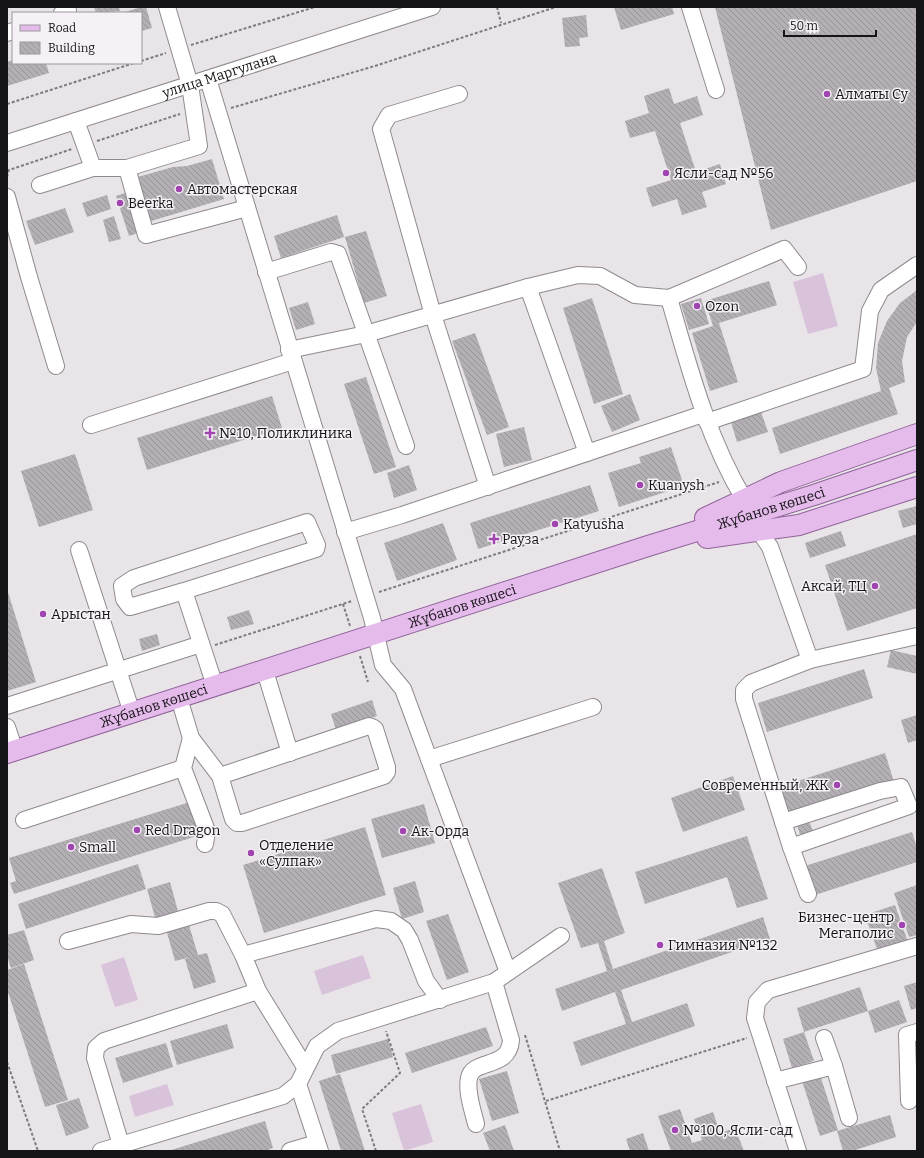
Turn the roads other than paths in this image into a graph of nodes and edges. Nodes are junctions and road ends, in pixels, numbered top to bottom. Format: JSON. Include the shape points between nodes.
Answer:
{"nodes":[{"id":1,"x":167,"y":7,"type":"edge"},
{"id":2,"x":432,"y":7,"type":"edge"},
{"id":3,"x":690,"y":7,"type":"edge"},
{"id":4,"x":208,"y":79,"type":"junction"},
{"id":5,"x":190,"y":85,"type":"junction"},
{"id":6,"x":716,"y":90,"type":"dead end"},
{"id":7,"x":459,"y":94,"type":"dead end"},
{"id":8,"x":76,"y":121,"type":"junction"},
{"id":9,"x":7,"y":143,"type":"edge"},
{"id":10,"x":93,"y":168,"type":"junction"},
{"id":11,"x":127,"y":168,"type":"junction"},
{"id":12,"x":40,"y":184,"type":"dead end"},
{"id":13,"x":7,"y":197,"type":"edge"},
{"id":14,"x":247,"y":208,"type":"junction"},
{"id":15,"x":917,"y":265,"type":"edge"},
{"id":16,"x":798,"y":267,"type":"dead end"},
{"id":17,"x":266,"y":272,"type":"junction"},
{"id":18,"x":528,"y":287,"type":"junction"},
{"id":19,"x":668,"y":298,"type":"junction"},
{"id":20,"x":433,"y":316,"type":"junction"},
{"id":21,"x":366,"y":334,"type":"junction"},
{"id":22,"x":291,"y":355,"type":"junction"},
{"id":23,"x":56,"y":366,"type":"dead end"},
{"id":24,"x":705,"y":418,"type":"junction"},
{"id":25,"x":91,"y":425,"type":"dead end"},
{"id":26,"x":917,"y":434,"type":"edge"},
{"id":27,"x":406,"y":446,"type":"dead end"},
{"id":28,"x":587,"y":453,"type":"junction"},
{"id":29,"x":917,"y":460,"type":"edge"},
{"id":30,"x":917,"y":486,"type":"edge"},
{"id":31,"x":488,"y":487,"type":"junction"},
{"id":32,"x":744,"y":499,"type":"junction"},
{"id":33,"x":759,"y":531,"type":"junction"},
{"id":34,"x":345,"y":532,"type":"junction"},
{"id":35,"x":648,"y":546,"type":"junction"},
{"id":36,"x":79,"y":550,"type":"dead end"},
{"id":37,"x":184,"y":592,"type":"junction"},
{"id":38,"x":375,"y":634,"type":"junction"},
{"id":39,"x":917,"y":636,"type":"edge"},
{"id":40,"x":201,"y":644,"type":"junction"},
{"id":41,"x":810,"y":660,"type":"junction"},
{"id":42,"x":265,"y":671,"type":"junction"},
{"id":43,"x":118,"y":672,"type":"junction"},
{"id":44,"x":215,"y":686,"type":"junction"},
{"id":45,"x":180,"y":698,"type":"junction"},
{"id":46,"x":7,"y":706,"type":"edge"},
{"id":47,"x":594,"y":707,"type":"dead end"},
{"id":48,"x":132,"y":713,"type":"junction"},
{"id":49,"x":7,"y":727,"type":"edge"},
{"id":50,"x":191,"y":738,"type":"junction"},
{"id":51,"x":11,"y":752,"type":"edge"},
{"id":52,"x":290,"y":753,"type":"junction"},
{"id":53,"x":429,"y":759,"type":"junction"},
{"id":54,"x":183,"y":768,"type":"junction"},
{"id":55,"x":220,"y":776,"type":"junction"},
{"id":56,"x":24,"y":820,"type":"dead end"},
{"id":57,"x":783,"y":822,"type":"junction"},
{"id":58,"x":205,"y":844,"type":"dead end"},
{"id":59,"x":791,"y":847,"type":"junction"},
{"id":60,"x":808,"y":894,"type":"dead end"},
{"id":61,"x":561,"y":936,"type":"dead end"},
{"id":62,"x":68,"y":941,"type":"dead end"},
{"id":63,"x":917,"y":946,"type":"edge"},
{"id":64,"x":244,"y":955,"type":"junction"},
{"id":65,"x":508,"y":972,"type":"junction"},
{"id":66,"x":494,"y":982,"type":"junction"},
{"id":67,"x":258,"y":991,"type":"junction"},
{"id":68,"x":440,"y":1000,"type":"junction"},
{"id":69,"x":917,"y":1032,"type":"edge"},
{"id":70,"x":824,"y":1038,"type":"dead end"},
{"id":71,"x":834,"y":1066,"type":"junction"},
{"id":72,"x":305,"y":1067,"type":"junction"},
{"id":73,"x":775,"y":1081,"type":"junction"},
{"id":74,"x":298,"y":1084,"type":"junction"},
{"id":75,"x":910,"y":1101,"type":"dead end"},
{"id":76,"x":849,"y":1118,"type":"dead end"},
{"id":77,"x":476,"y":1124,"type":"dead end"},
{"id":78,"x":121,"y":1145,"type":"junction"},
{"id":79,"x":318,"y":1147,"type":"edge"},
{"id":80,"x":101,"y":1151,"type":"edge"},
{"id":81,"x":290,"y":1151,"type":"edge"},
{"id":82,"x":798,"y":1151,"type":"edge"}],
"edges":[{"from":1,"to":5,"type":"street"},
{"from":2,"to":4,"type":"street","name":"улица Маргулана"},
{"from":3,"to":6,"type":"street"},
{"from":4,"to":5,"type":"street","name":"улица Маргулана"},
{"from":4,"to":14,"type":"street"},
{"from":5,"to":8,"type":"street","name":"улица Маргулана"},
{"from":5,"to":11,"type":"street","via":[[199,146]]},
{"from":7,"to":20,"type":"street","via":[[389,115],[381,129]]},
{"from":8,"to":9,"type":"street","name":"улица Маргулана"},
{"from":8,"to":10,"type":"street"},
{"from":10,"to":11,"type":"street"},
{"from":10,"to":12,"type":"street"},
{"from":11,"to":14,"type":"street","via":[[146,235]]},
{"from":13,"to":23,"type":"street"},
{"from":14,"to":17,"type":"street"},
{"from":15,"to":24,"type":"street","via":[[881,290],[870,311],[863,369]]},
{"from":16,"to":19,"type":"street","via":[[784,249]]},
{"from":17,"to":21,"type":"street","via":[[331,252],[338,254]]},
{"from":17,"to":22,"type":"street"},
{"from":18,"to":19,"type":"street","via":[[578,275],[600,276],[634,295]]},
{"from":18,"to":20,"type":"street"},
{"from":18,"to":28,"type":"street"},
{"from":19,"to":24,"type":"street"},
{"from":20,"to":21,"type":"street"},
{"from":20,"to":31,"type":"street"},
{"from":21,"to":22,"type":"street"},
{"from":21,"to":27,"type":"street"},
{"from":22,"to":25,"type":"street"},
{"from":22,"to":34,"type":"street"},
{"from":24,"to":28,"type":"street"},
{"from":24,"to":32,"type":"street"},
{"from":26,"to":32,"type":"main road","via":[[781,482]]},
{"from":28,"to":31,"type":"street"},
{"from":29,"to":35,"type":"main road","name":"Жұбанов көшесі"},
{"from":30,"to":33,"type":"main road","via":[[799,526]]},
{"from":31,"to":34,"type":"street"},
{"from":32,"to":35,"type":"main road"},
{"from":33,"to":35,"type":"main road"},
{"from":33,"to":41,"type":"street","via":[[774,557]]},
{"from":34,"to":38,"type":"street"},
{"from":35,"to":38,"type":"main road","name":"Жұбанов көшесі"},
{"from":36,"to":43,"type":"street"},
{"from":37,"to":37,"type":"street","via":[[316,549],[318,545],[307,522],[134,578],[122,586],[124,599],[130,607]]},
{"from":37,"to":40,"type":"street"},
{"from":38,"to":42,"type":"main road","name":"Жұбанов көшесі"},
{"from":38,"to":53,"type":"street","via":[[383,665],[403,689]]},
{"from":39,"to":41,"type":"street"},
{"from":40,"to":43,"type":"street"},
{"from":40,"to":44,"type":"street"},
{"from":41,"to":57,"type":"street","via":[[750,683],[744,690],[744,699]]},
{"from":42,"to":44,"type":"main road","name":"Жұбанов көшесі"},
{"from":42,"to":52,"type":"street"},
{"from":43,"to":46,"type":"street"},
{"from":43,"to":48,"type":"street"},
{"from":44,"to":45,"type":"main road","name":"Жұбанов көшесі"},
{"from":45,"to":48,"type":"main road","name":"Жұбанов көшесі"},
{"from":45,"to":50,"type":"street"},
{"from":47,"to":53,"type":"street"},
{"from":48,"to":51,"type":"main road","name":"Жұбанов көшесі"},
{"from":49,"to":51,"type":"street"},
{"from":50,"to":54,"type":"street"},
{"from":50,"to":55,"type":"street"},
{"from":52,"to":55,"type":"street"},
{"from":52,"to":55,"type":"street","via":[[372,726],[387,772],[384,776],[242,823],[237,823],[233,819]]},
{"from":53,"to":65,"type":"street"},
{"from":54,"to":56,"type":"street"},
{"from":54,"to":58,"type":"street","via":[[207,831]]},
{"from":57,"to":59,"type":"street"},
{"from":57,"to":59,"type":"street","via":[[880,791],[901,787],[909,806]]},
{"from":59,"to":60,"type":"street"},
{"from":61,"to":65,"type":"street"},
{"from":62,"to":64,"type":"street","via":[[131,924],[158,926],[216,910],[222,914]]},
{"from":63,"to":73,"type":"street","via":[[768,990],[757,1002],[756,1018]]},
{"from":64,"to":67,"type":"street"},
{"from":64,"to":68,"type":"street","via":[[376,919],[391,921],[404,930],[426,981]]},
{"from":65,"to":66,"type":"street"},
{"from":66,"to":68,"type":"street"},
{"from":66,"to":77,"type":"street","via":[[511,1040],[511,1049],[506,1056],[475,1069],[469,1077]]},
{"from":67,"to":72,"type":"street"},
{"from":67,"to":78,"type":"street","via":[[104,1042],[96,1048],[95,1058]]},
{"from":68,"to":72,"type":"street","via":[[338,1031],[317,1046]]},
{"from":69,"to":75,"type":"street","via":[[907,1035]]},
{"from":70,"to":71,"type":"street"},
{"from":71,"to":73,"type":"street"},
{"from":71,"to":76,"type":"street"},
{"from":72,"to":74,"type":"street"},
{"from":73,"to":82,"type":"street"},
{"from":74,"to":78,"type":"street","via":[[283,1096]]},
{"from":74,"to":79,"type":"street"},
{"from":78,"to":80,"type":"street"},
{"from":79,"to":81,"type":"street"}]}
